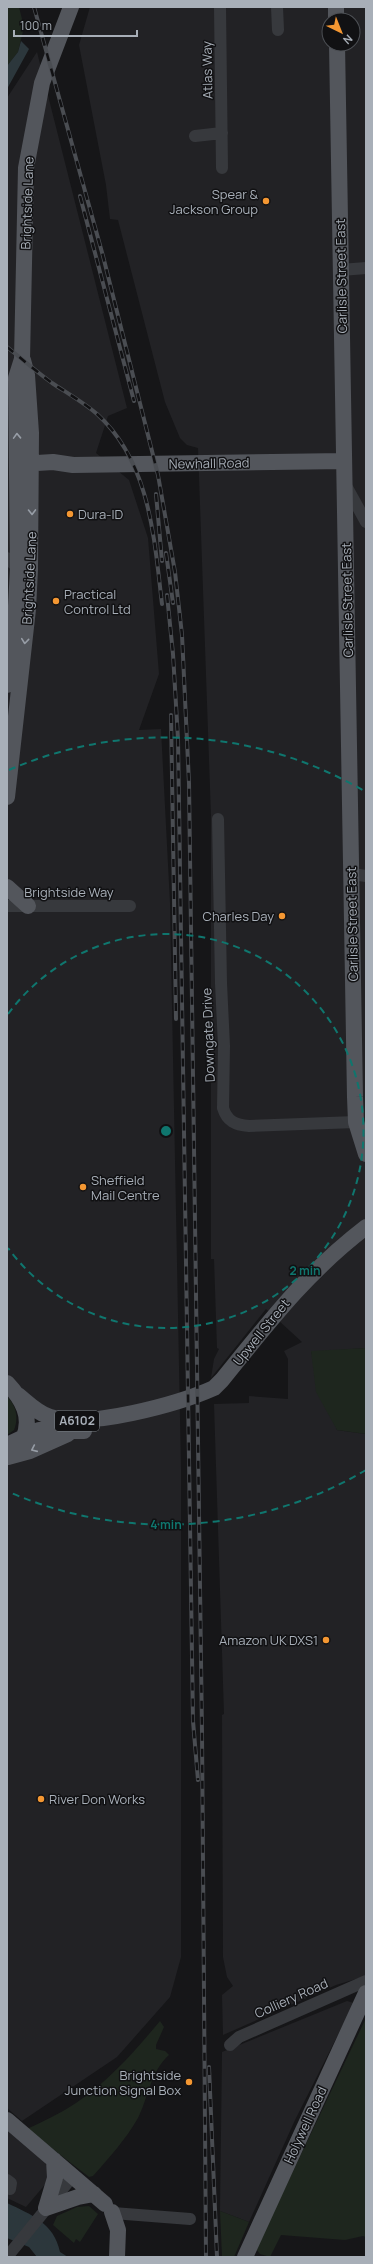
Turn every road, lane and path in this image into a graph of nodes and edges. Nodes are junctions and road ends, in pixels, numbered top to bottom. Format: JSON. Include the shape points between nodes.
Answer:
{"nodes":[{"id":1,"x":71,"y":7,"type":"edge"},
{"id":2,"x":220,"y":7,"type":"edge"},
{"id":3,"x":277,"y":7,"type":"edge"},
{"id":4,"x":278,"y":30,"type":"dead end"},
{"id":5,"x":337,"y":52,"type":"edge"},
{"id":6,"x":222,"y":133,"type":"junction"},
{"id":7,"x":195,"y":136,"type":"dead end"},
{"id":8,"x":222,"y":168,"type":"dead end"},
{"id":9,"x":366,"y":268,"type":"edge"},
{"id":10,"x":341,"y":270,"type":"junction"},
{"id":11,"x":22,"y":359,"type":"junction"},
{"id":12,"x":14,"y":392,"type":"edge"},
{"id":13,"x":31,"y":432,"type":"junction"},
{"id":14,"x":344,"y":461,"type":"junction"},
{"id":15,"x":57,"y":463,"type":"junction"},
{"id":16,"x":73,"y":465,"type":"junction"},
{"id":17,"x":19,"y":469,"type":"edge"},
{"id":18,"x":345,"y":484,"type":"junction"},
{"id":19,"x":7,"y":494,"type":"edge"},
{"id":20,"x":17,"y":518,"type":"junction"},
{"id":21,"x":366,"y":522,"type":"edge"},
{"id":22,"x":12,"y":563,"type":"edge"},
{"id":23,"x":7,"y":685,"type":"edge"},
{"id":24,"x":7,"y":797,"type":"edge"},
{"id":25,"x":218,"y":819,"type":"dead end"},
{"id":26,"x":359,"y":875,"type":"edge"},
{"id":27,"x":7,"y":887,"type":"edge"},
{"id":28,"x":7,"y":906,"type":"edge"},
{"id":29,"x":28,"y":906,"type":"junction"},
{"id":30,"x":130,"y":906,"type":"dead end"},
{"id":31,"x":356,"y":1122,"type":"junction"},
{"id":32,"x":366,"y":1154,"type":"edge"},
{"id":33,"x":366,"y":1227,"type":"edge"},
{"id":34,"x":12,"y":1389,"type":"edge"},
{"id":35,"x":142,"y":1410,"type":"junction"},
{"id":36,"x":84,"y":1431,"type":"junction"},
{"id":37,"x":24,"y":1436,"type":"junction"},
{"id":38,"x":7,"y":1445,"type":"edge"},
{"id":39,"x":7,"y":1458,"type":"edge"},
{"id":40,"x":366,"y":1981,"type":"edge"},
{"id":41,"x":366,"y":1993,"type":"edge"},
{"id":42,"x":230,"y":2045,"type":"dead end"},
{"id":43,"x":7,"y":2120,"type":"edge"},
{"id":44,"x":54,"y":2160,"type":"junction"},
{"id":45,"x":73,"y":2176,"type":"junction"},
{"id":46,"x":106,"y":2206,"type":"junction"},
{"id":47,"x":44,"y":2211,"type":"junction"},
{"id":48,"x":190,"y":2218,"type":"dead end"},
{"id":49,"x":9,"y":2254,"type":"edge"},
{"id":50,"x":117,"y":2257,"type":"edge"},
{"id":51,"x":245,"y":2257,"type":"edge"}],
"edges":[{"from":1,"to":11,"type":"main road","name":"Brightside Lane","via":[[42,84],[26,168]]},
{"from":2,"to":6,"type":"street","name":"Atlas Way"},
{"from":3,"to":4,"type":"street"},
{"from":5,"to":10,"type":"main road","name":"Carlisle Street East"},
{"from":6,"to":7,"type":"street"},
{"from":6,"to":8,"type":"street","name":"Atlas Way"},
{"from":9,"to":10,"type":"street"},
{"from":10,"to":14,"type":"main road","name":"Carlisle Street East"},
{"from":11,"to":12,"type":"main road","name":"Brightside Lane"},
{"from":11,"to":12,"type":"main road","name":"Brightside Lane","via":[[27,375]]},
{"from":12,"to":13,"type":"main road","name":"Brightside Lane"},
{"from":17,"to":12,"type":"main road","name":"Brightside Lane","one_way":true},
{"from":13,"to":15,"type":"main road"},
{"from":13,"to":17,"type":"main road","name":"Brightside Lane"},
{"from":14,"to":16,"type":"main road","name":"Newhall Road"},
{"from":14,"to":18,"type":"main road","name":"Carlisle Street East"},
{"from":15,"to":16,"type":"main road","name":"Newhall Road"},
{"from":15,"to":17,"type":"main road","name":"Newhall Road"},
{"from":16,"to":17,"type":"main road","name":"Newhall Road","via":[[54,471]]},
{"from":17,"to":20,"type":"main road","name":"Brightside Lane"},
{"from":17,"to":24,"type":"main road","name":"Brightside Lane","one_way":true,"via":[[28,609]]},
{"from":18,"to":21,"type":"street"},
{"from":18,"to":26,"type":"main road","name":"Carlisle Street East"},
{"from":19,"to":20,"type":"main road"},
{"from":20,"to":22,"type":"main road","name":"Brightside Lane"},
{"from":22,"to":23,"type":"main road","name":"Brightside Lane","via":[[16,606]]},
{"from":25,"to":31,"type":"street","name":"Downgate Drive","via":[[225,1114],[239,1125],[249,1126]]},
{"from":26,"to":31,"type":"main road","name":"Carlisle Street East"},
{"from":27,"to":29,"type":"main road"},
{"from":28,"to":29,"type":"street","name":"Brightside Way"},
{"from":29,"to":30,"type":"street","name":"Brightside Way"},
{"from":31,"to":32,"type":"main road","name":"Carlisle Street East"},
{"from":33,"to":35,"type":"main road","name":"Upwell Street","number":"A6102","via":[[325,1260],[302,1283],[218,1385]]},
{"from":34,"to":35,"type":"main road","name":"Upwell Street","number":"A6102","via":[[46,1415],[75,1421]]},
{"from":34,"to":37,"type":"main road","via":[[27,1417]]},
{"from":35,"to":36,"type":"main road","name":"Upwell Street","number":"A6102","via":[[117,1422]]},
{"from":36,"to":37,"type":"main road","name":"Upwell Street","number":"A6102","via":[[39,1430]]},
{"from":36,"to":39,"type":"main road","one_way":true,"via":[[62,1436],[30,1451]]},
{"from":37,"to":38,"type":"main road","name":"Upwell Street"},
{"from":37,"to":39,"type":"main road","via":[[16,1450]]},
{"from":40,"to":42,"type":"street","name":"Colliery Road","via":[[239,2037]]},
{"from":41,"to":51,"type":"main road","name":"Holywell Road"},
{"from":43,"to":44,"type":"main road"},
{"from":44,"to":45,"type":"main road"},
{"from":44,"to":47,"type":"main road","via":[[55,2178]]},
{"from":45,"to":46,"type":"main road"},
{"from":45,"to":47,"type":"street"},
{"from":46,"to":47,"type":"main road","via":[[78,2197]]},
{"from":46,"to":48,"type":"street"},
{"from":46,"to":50,"type":"main road","via":[[118,2230]]},
{"from":47,"to":49,"type":"street"}]}
